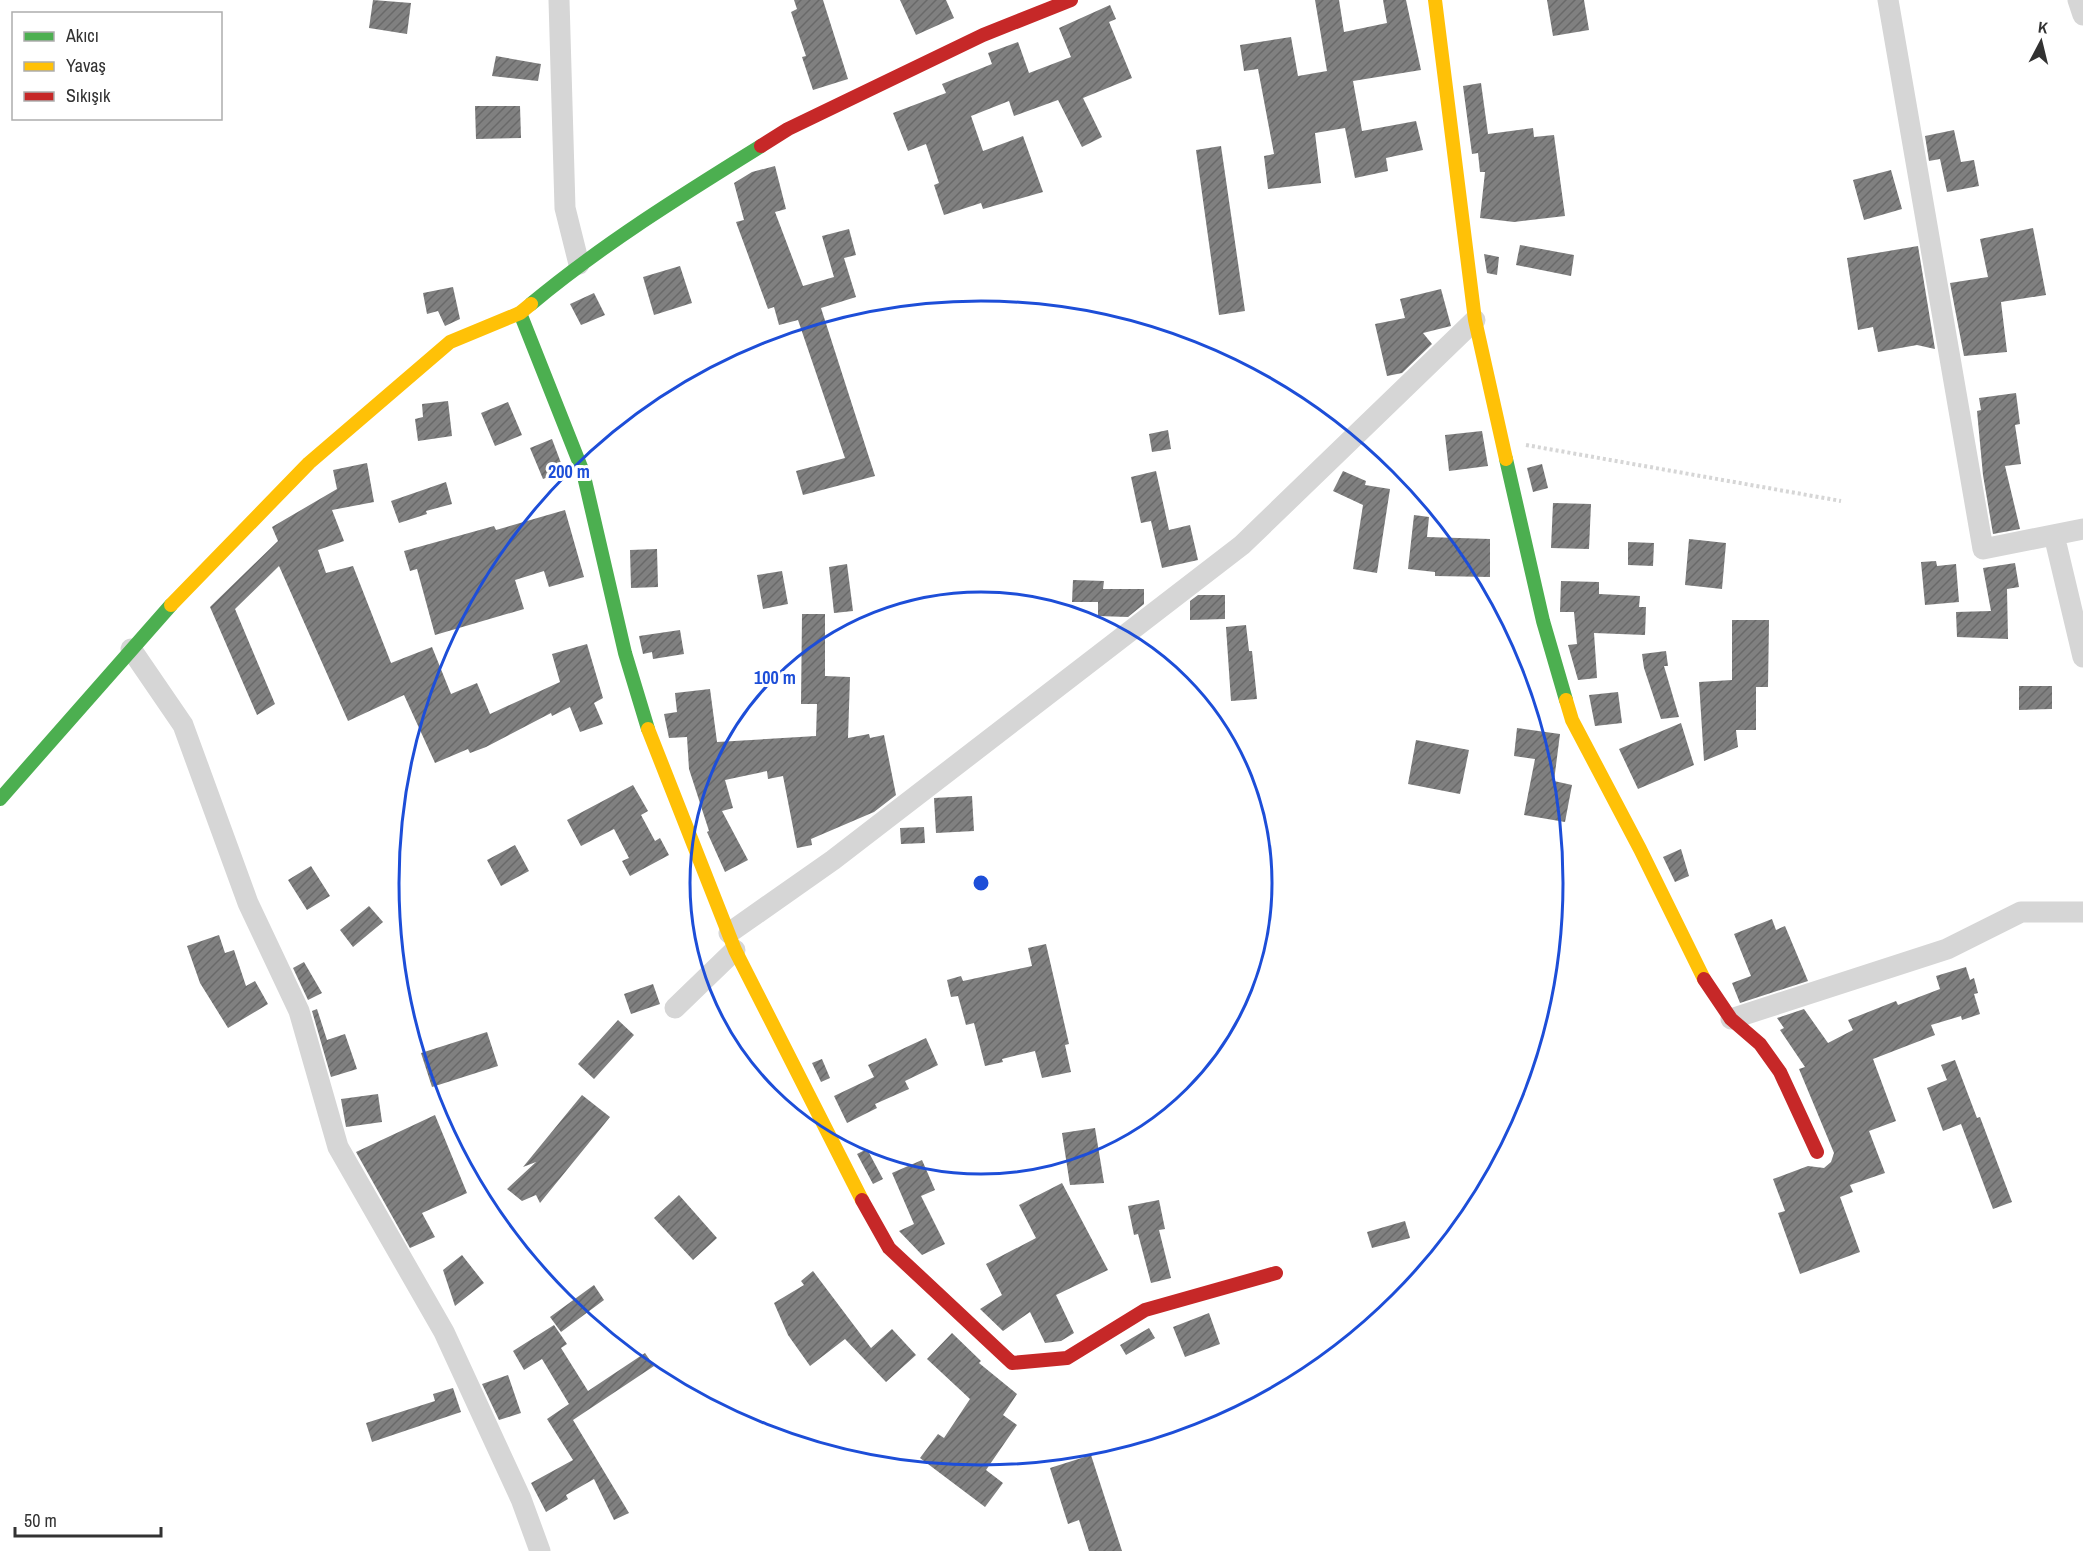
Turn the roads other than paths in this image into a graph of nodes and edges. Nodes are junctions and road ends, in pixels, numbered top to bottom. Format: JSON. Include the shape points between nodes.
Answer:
{"nodes":[{"id":1,"x":559,"y":0,"type":"edge"},
{"id":2,"x":1071,"y":0,"type":"edge"},
{"id":3,"x":1435,"y":0,"type":"edge"},
{"id":4,"x":1888,"y":0,"type":"edge"},
{"id":5,"x":2078,"y":0,"type":"edge"},
{"id":6,"x":2083,"y":15,"type":"edge"},
{"id":7,"x":579,"y":264,"type":"junction"},
{"id":8,"x":520,"y":313,"type":"junction"},
{"id":9,"x":1475,"y":320,"type":"junction"},
{"id":10,"x":2083,"y":529,"type":"edge"},
{"id":11,"x":2054,"y":535,"type":"junction"},
{"id":12,"x":131,"y":649,"type":"junction"},
{"id":13,"x":2083,"y":657,"type":"edge"},
{"id":14,"x":0,"y":799,"type":"edge"},
{"id":15,"x":2083,"y":912,"type":"edge"},
{"id":16,"x":732,"y":942,"type":"junction"},
{"id":17,"x":675,"y":1008,"type":"dead end"},
{"id":18,"x":1731,"y":1019,"type":"junction"},
{"id":19,"x":1817,"y":1152,"type":"dead end"},
{"id":20,"x":1276,"y":1273,"type":"dead end"},
{"id":21,"x":540,"y":1551,"type":"edge"}],
"edges":[{"from":1,"to":7,"type":"street","via":[[565,208]]},
{"from":2,"to":7,"type":"street","via":[[983,35],[788,129]]},
{"from":3,"to":9,"type":"street"},
{"from":4,"to":11,"type":"street","via":[[1983,549]]},
{"from":5,"to":6,"type":"street"},
{"from":7,"to":8,"type":"street"},
{"from":8,"to":12,"type":"street","via":[[450,342],[309,463]]},
{"from":8,"to":16,"type":"street","via":[[584,472],[625,652],[652,742]]},
{"from":9,"to":16,"type":"street","via":[[1242,545]]},
{"from":9,"to":18,"type":"street","via":[[1543,621],[1572,720],[1706,984]]},
{"from":10,"to":11,"type":"street"},
{"from":11,"to":13,"type":"street"},
{"from":12,"to":14,"type":"street"},
{"from":12,"to":21,"type":"street","via":[[183,725],[248,903],[299,1011],[338,1147],[444,1332],[521,1499]]},
{"from":15,"to":18,"type":"street","via":[[2021,912],[1947,949]]},
{"from":16,"to":17,"type":"street"},
{"from":16,"to":20,"type":"street","via":[[868,1214],[889,1248],[1012,1363],[1067,1358],[1145,1310]]},
{"from":18,"to":19,"type":"street","via":[[1760,1044],[1780,1072]]}]}
